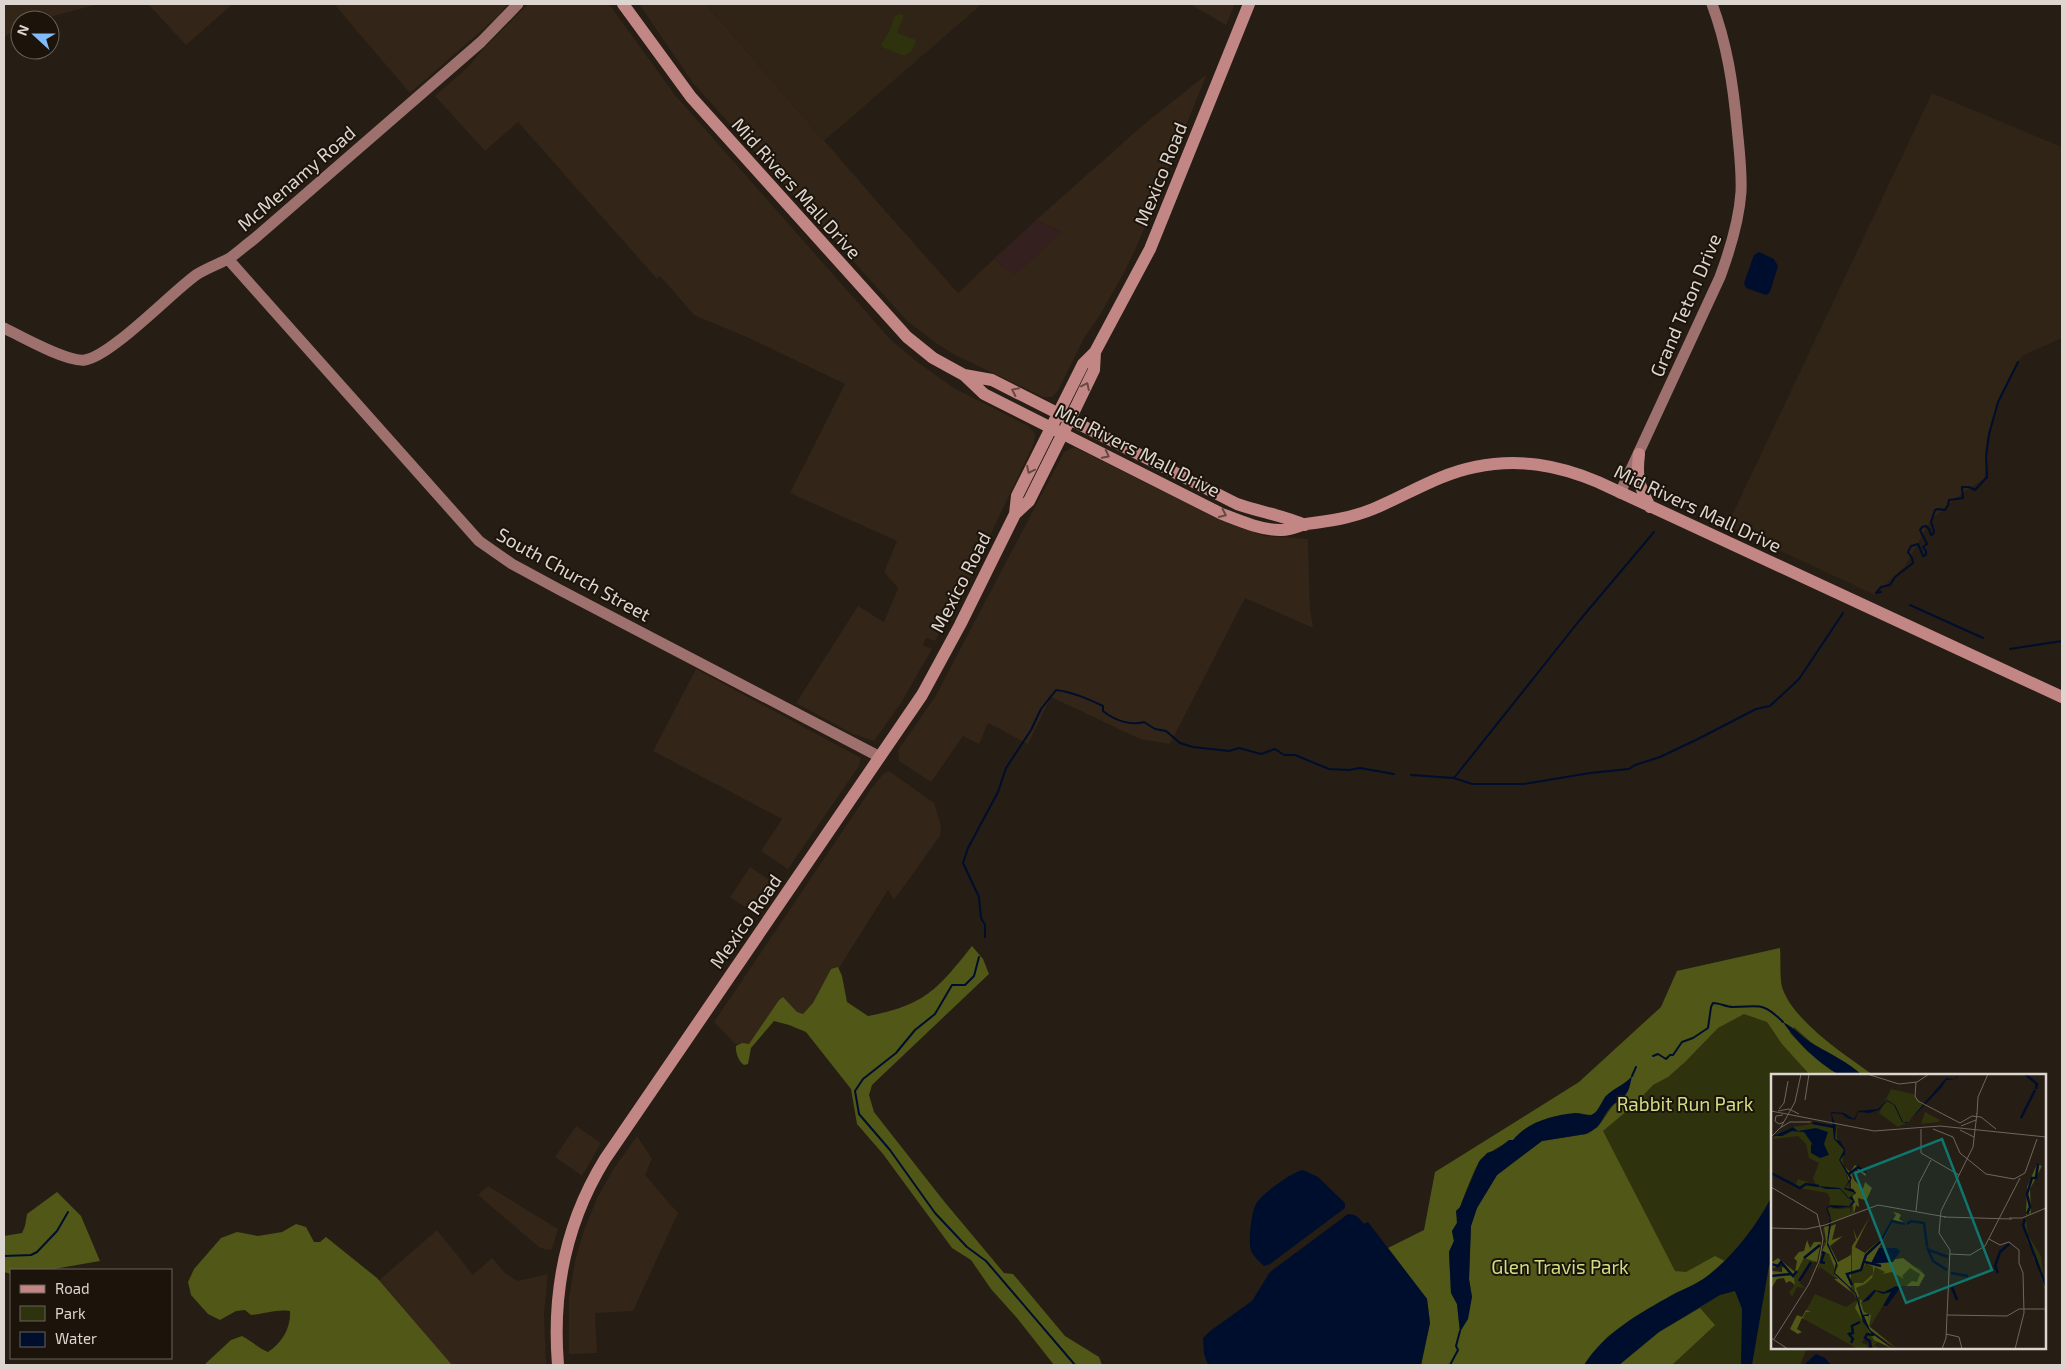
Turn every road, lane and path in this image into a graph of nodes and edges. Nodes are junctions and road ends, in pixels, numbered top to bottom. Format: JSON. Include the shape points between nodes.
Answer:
{"nodes":[{"id":1,"x":518,"y":4,"type":"edge"},
{"id":2,"x":623,"y":4,"type":"edge"},
{"id":3,"x":1249,"y":4,"type":"edge"},
{"id":4,"x":1712,"y":4,"type":"edge"},
{"id":5,"x":228,"y":259,"type":"junction"},
{"id":6,"x":4,"y":328,"type":"edge"},
{"id":7,"x":964,"y":376,"type":"junction"},
{"id":8,"x":1064,"y":416,"type":"junction"},
{"id":9,"x":1057,"y":430,"type":"junction"},
{"id":10,"x":1639,"y":454,"type":"junction"},
{"id":11,"x":1620,"y":493,"type":"junction"},
{"id":12,"x":1650,"y":507,"type":"junction"},
{"id":13,"x":1304,"y":525,"type":"junction"},
{"id":14,"x":2062,"y":697,"type":"edge"},
{"id":15,"x":880,"y":757,"type":"junction"},
{"id":16,"x":558,"y":1365,"type":"edge"}],
"edges":[{"from":1,"to":5,"type":"street","name":"McMenamy Road","via":[[481,42],[254,240]]},
{"from":2,"to":7,"type":"main road","name":"Mid Rivers Mall Drive","via":[[691,97],[891,321],[922,350]]},
{"from":3,"to":8,"type":"main road","name":"Mexico Road","via":[[1150,249],[1095,352],[1083,364]]},
{"from":4,"to":10,"type":"street","name":"Grand Teton Drive","via":[[1726,49],[1735,110],[1741,166],[1736,224],[1720,277]]},
{"from":5,"to":6,"type":"street","name":"McMenamy Road","via":[[195,276],[103,352],[84,360],[60,355]]},
{"from":5,"to":15,"type":"street","name":"South Church Street","via":[[484,545],[512,564]]},
{"from":8,"to":7,"type":"main road","name":"Mid Rivers Mall Drive","one_way":true,"via":[[992,380]]},
{"from":7,"to":9,"type":"main road","name":"Mid Rivers Mall Drive","via":[[984,394]]},
{"from":8,"to":9,"type":"main road","name":"Mexico Road"},
{"from":8,"to":13,"type":"main road","name":"Mid Rivers Mall Drive","via":[[1224,499]]},
{"from":9,"to":13,"type":"main road","name":"Mid Rivers Mall Drive","one_way":true,"via":[[1236,520],[1282,531]]},
{"from":9,"to":15,"type":"main road","name":"Mexico Road","via":[[1029,501],[1015,514],[937,670]]},
{"from":10,"to":11,"type":"street","name":"Grand Teton Drive"},
{"from":10,"to":12,"type":"main road","via":[[1636,474]]},
{"from":11,"to":12,"type":"main road","name":"Mid Rivers Mall Drive"},
{"from":11,"to":13,"type":"main road","name":"Mid Rivers Mall Drive","via":[[1563,469],[1533,463],[1499,463],[1456,472],[1347,518]]},
{"from":12,"to":14,"type":"main road","name":"Mid Rivers Mall Drive"},
{"from":15,"to":16,"type":"main road","name":"Mexico Road","via":[[596,1174],[576,1216],[563,1260],[557,1307]]}]}
